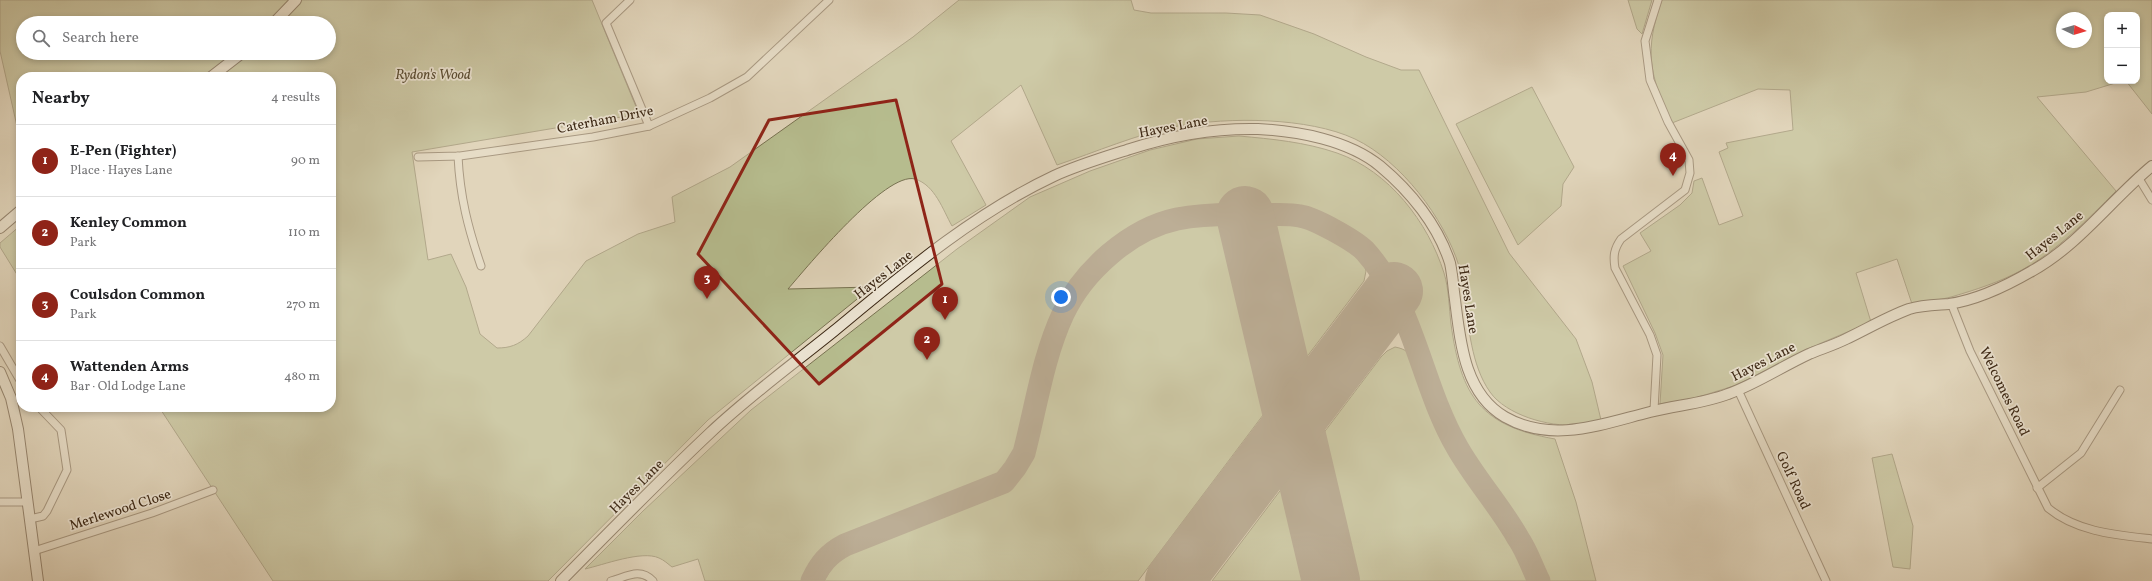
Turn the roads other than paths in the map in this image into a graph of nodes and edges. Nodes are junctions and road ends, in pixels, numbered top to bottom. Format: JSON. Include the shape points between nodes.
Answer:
{"nodes":[{"id":1,"x":296,"y":0,"type":"edge"},
{"id":2,"x":630,"y":0,"type":"edge"},
{"id":3,"x":829,"y":0,"type":"edge"},
{"id":4,"x":1658,"y":0,"type":"edge"},
{"id":5,"x":281,"y":16,"type":"edge"},
{"id":6,"x":233,"y":60,"type":"edge"},
{"id":7,"x":217,"y":72,"type":"edge"},
{"id":8,"x":649,"y":126,"type":"junction"},
{"id":9,"x":458,"y":156,"type":"junction"},
{"id":10,"x":418,"y":157,"type":"dead end"},
{"id":11,"x":2152,"y":166,"type":"edge"},
{"id":12,"x":2138,"y":177,"type":"junction"},
{"id":13,"x":2152,"y":200,"type":"edge"},
{"id":14,"x":16,"y":214,"type":"edge"},
{"id":15,"x":0,"y":228,"type":"edge"},
{"id":16,"x":481,"y":266,"type":"dead end"},
{"id":17,"x":1951,"y":304,"type":"junction"},
{"id":18,"x":0,"y":346,"type":"edge"},
{"id":19,"x":0,"y":372,"type":"edge"},
{"id":20,"x":16,"y":373,"type":"edge"},
{"id":21,"x":1738,"y":390,"type":"junction"},
{"id":22,"x":2120,"y":390,"type":"dead end"},
{"id":23,"x":1654,"y":410,"type":"junction"},
{"id":24,"x":44,"y":412,"type":"edge"},
{"id":25,"x":2037,"y":488,"type":"junction"},
{"id":26,"x":213,"y":490,"type":"dead end"},
{"id":27,"x":0,"y":502,"type":"edge"},
{"id":28,"x":28,"y":502,"type":"junction"},
{"id":29,"x":30,"y":519,"type":"junction"},
{"id":30,"x":2152,"y":539,"type":"edge"},
{"id":31,"x":34,"y":551,"type":"junction"},
{"id":32,"x":38,"y":581,"type":"edge"},
{"id":33,"x":561,"y":581,"type":"edge"},
{"id":34,"x":611,"y":581,"type":"edge"},
{"id":35,"x":653,"y":581,"type":"edge"},
{"id":36,"x":1826,"y":581,"type":"edge"}],
"edges":[{"from":1,"to":5,"type":"street"},
{"from":2,"to":8,"type":"street","via":[[606,23]]},
{"from":3,"to":8,"type":"street","name":"Caterham Drive","via":[[747,77],[710,98]]},
{"from":4,"to":23,"type":"street","via":[[1645,41],[1650,80],[1668,122],[1689,160],[1688,184],[1675,199],[1621,240],[1615,248],[1613,258],[1615,268],[1650,335],[1657,354]]},
{"from":6,"to":7,"type":"street"},
{"from":8,"to":9,"type":"street","name":"Caterham Drive","via":[[593,137]]},
{"from":9,"to":10,"type":"street","name":"Caterham Drive"},
{"from":9,"to":16,"type":"street","via":[[460,190],[468,230]]},
{"from":11,"to":12,"type":"street","name":"Hayes Lane"},
{"from":12,"to":13,"type":"street"},
{"from":12,"to":17,"type":"street","name":"Hayes Lane","via":[[2084,231],[2045,264],[1988,292]]},
{"from":14,"to":15,"type":"street"},
{"from":17,"to":21,"type":"street","name":"Hayes Lane","via":[[1929,304],[1908,310],[1809,354]]},
{"from":17,"to":25,"type":"street","name":"Welcomes Road","via":[[1970,351]]},
{"from":18,"to":20,"type":"street"},
{"from":19,"to":28,"type":"street","via":[[11,398],[18,428]]},
{"from":21,"to":23,"type":"street","name":"Hayes Lane","via":[[1695,404]]},
{"from":21,"to":36,"type":"street","name":"Golf Road"},
{"from":22,"to":25,"type":"street","via":[[2081,452]]},
{"from":23,"to":33,"type":"street","name":"Hayes Lane","via":[[1606,425],[1574,431],[1542,429],[1510,420],[1483,399],[1468,373],[1460,338],[1451,265],[1438,235],[1420,207],[1395,179],[1375,162],[1314,136],[1278,130],[1243,129],[1196,134],[1154,141],[1055,176],[977,221],[896,280],[744,403],[690,452]]},
{"from":24,"to":29,"type":"street","via":[[61,430],[68,470],[47,511],[43,516]]},
{"from":25,"to":30,"type":"street","name":"Welcomes Road","via":[[2048,508],[2067,521],[2095,531]]},
{"from":26,"to":31,"type":"street","name":"Merlewood Close","via":[[152,513]]},
{"from":27,"to":28,"type":"street"},
{"from":28,"to":29,"type":"street"},
{"from":29,"to":31,"type":"street"},
{"from":31,"to":32,"type":"street"},
{"from":34,"to":35,"type":"street","via":[[640,573],[648,575]]}]}
